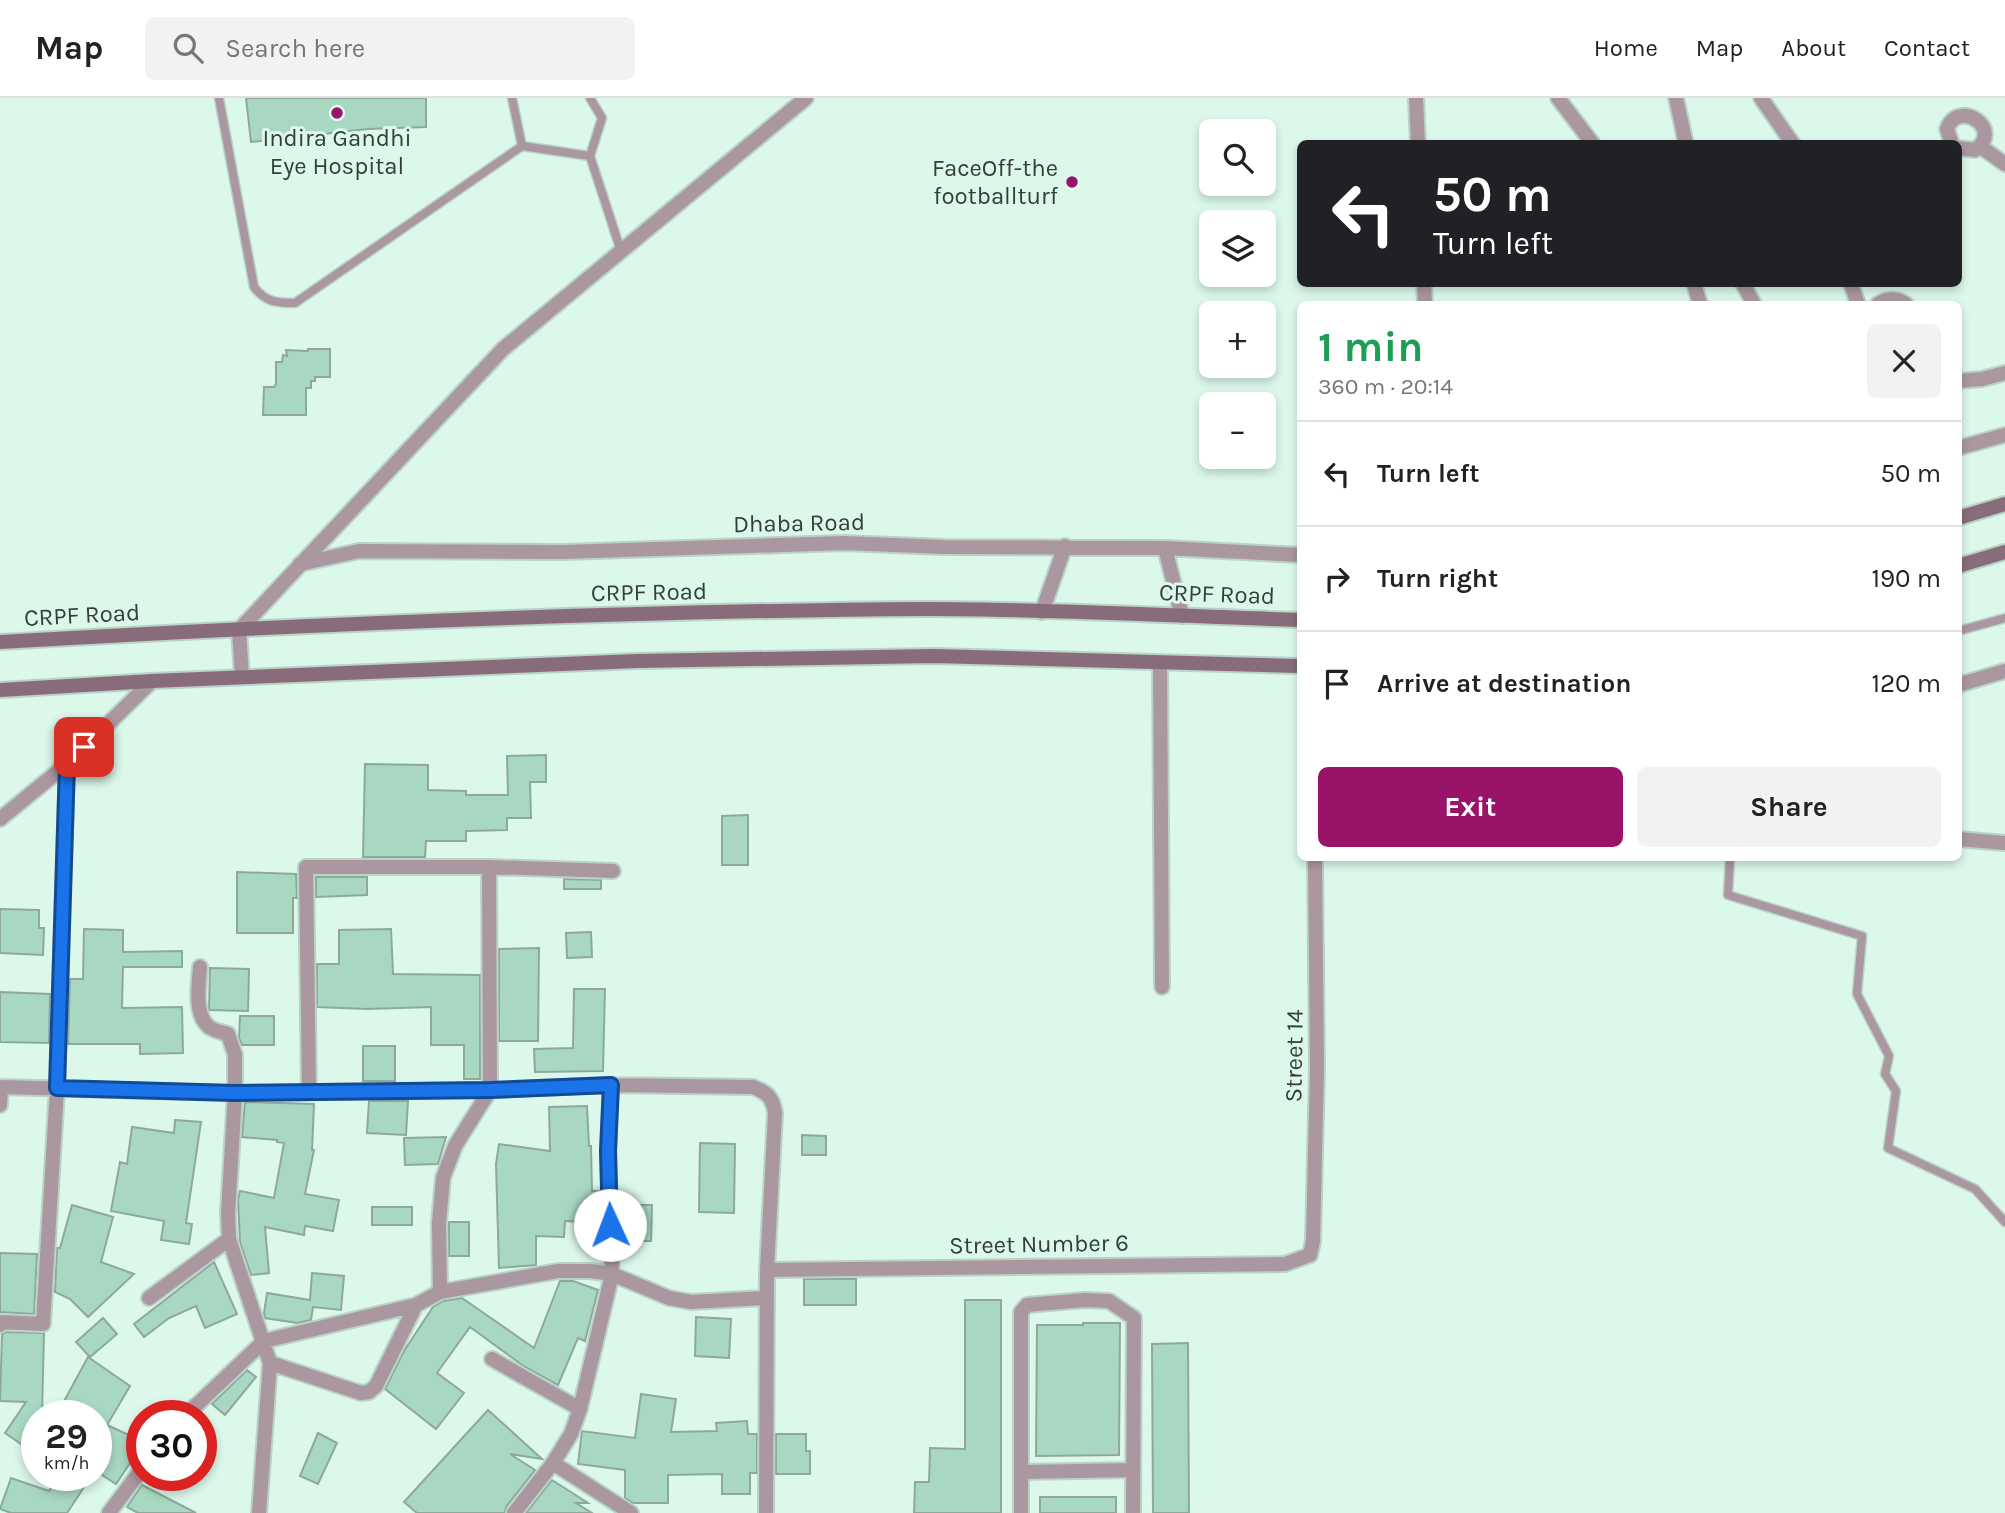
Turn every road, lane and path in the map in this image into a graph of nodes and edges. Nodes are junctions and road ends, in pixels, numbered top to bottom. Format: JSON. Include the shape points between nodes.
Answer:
{"nodes":[{"id":1,"x":219,"y":98,"type":"edge"},
{"id":2,"x":512,"y":98,"type":"edge"},
{"id":3,"x":590,"y":98,"type":"edge"},
{"id":4,"x":806,"y":98,"type":"edge"},
{"id":5,"x":1416,"y":98,"type":"edge"},
{"id":6,"x":1558,"y":98,"type":"edge"},
{"id":7,"x":1676,"y":98,"type":"edge"},
{"id":8,"x":1762,"y":98,"type":"edge"},
{"id":9,"x":1418,"y":140,"type":"edge"},
{"id":10,"x":1590,"y":140,"type":"edge"},
{"id":11,"x":1685,"y":140,"type":"edge"},
{"id":12,"x":1790,"y":140,"type":"edge"},
{"id":13,"x":1950,"y":140,"type":"edge"},
{"id":14,"x":522,"y":146,"type":"junction"},
{"id":15,"x":1981,"y":147,"type":"junction"},
{"id":16,"x":1962,"y":149,"type":"edge"},
{"id":17,"x":590,"y":156,"type":"junction"},
{"id":18,"x":2005,"y":164,"type":"edge"},
{"id":19,"x":621,"y":251,"type":"junction"},
{"id":20,"x":2005,"y":373,"type":"edge"},
{"id":21,"x":1962,"y":381,"type":"edge"},
{"id":22,"x":2005,"y":435,"type":"edge"},
{"id":23,"x":1962,"y":447,"type":"edge"},
{"id":24,"x":2005,"y":504,"type":"edge"},
{"id":25,"x":1962,"y":516,"type":"edge"},
{"id":26,"x":1065,"y":546,"type":"junction"},
{"id":27,"x":1165,"y":548,"type":"junction"},
{"id":28,"x":2005,"y":552,"type":"edge"},
{"id":29,"x":1297,"y":555,"type":"edge"},
{"id":30,"x":300,"y":564,"type":"junction"},
{"id":31,"x":1962,"y":565,"type":"edge"},
{"id":32,"x":1042,"y":611,"type":"junction"},
{"id":33,"x":1182,"y":616,"type":"junction"},
{"id":34,"x":2005,"y":618,"type":"edge"},
{"id":35,"x":1297,"y":620,"type":"edge"},
{"id":36,"x":239,"y":630,"type":"junction"},
{"id":37,"x":1962,"y":630,"type":"edge"},
{"id":38,"x":0,"y":642,"type":"edge"},
{"id":39,"x":1160,"y":663,"type":"junction"},
{"id":40,"x":1297,"y":666,"type":"edge"},
{"id":41,"x":2005,"y":671,"type":"edge"},
{"id":42,"x":242,"y":677,"type":"junction"},
{"id":43,"x":152,"y":681,"type":"junction"},
{"id":44,"x":1962,"y":684,"type":"edge"},
{"id":45,"x":0,"y":690,"type":"edge"},
{"id":46,"x":67,"y":764,"type":"junction"},
{"id":47,"x":0,"y":819,"type":"edge"},
{"id":48,"x":1962,"y":839,"type":"edge"},
{"id":49,"x":2005,"y":843,"type":"edge"},
{"id":50,"x":1315,"y":861,"type":"edge"},
{"id":51,"x":1730,"y":861,"type":"edge"},
{"id":52,"x":489,"y":867,"type":"junction"},
{"id":53,"x":613,"y":871,"type":"dead end"},
{"id":54,"x":200,"y":967,"type":"dead end"},
{"id":55,"x":1162,"y":987,"type":"dead end"},
{"id":56,"x":611,"y":1085,"type":"junction"},
{"id":57,"x":1,"y":1087,"type":"edge"},
{"id":58,"x":57,"y":1088,"type":"junction"},
{"id":59,"x":490,"y":1090,"type":"junction"},
{"id":60,"x":309,"y":1092,"type":"junction"},
{"id":61,"x":235,"y":1093,"type":"junction"},
{"id":62,"x":0,"y":1105,"type":"edge"},
{"id":63,"x":2005,"y":1222,"type":"edge"},
{"id":64,"x":229,"y":1238,"type":"junction"},
{"id":65,"x":1310,"y":1255,"type":"joint"},
{"id":66,"x":766,"y":1270,"type":"junction"},
{"id":67,"x":612,"y":1275,"type":"junction"},
{"id":68,"x":440,"y":1292,"type":"junction"},
{"id":69,"x":149,"y":1298,"type":"dead end"},
{"id":70,"x":766,"y":1298,"type":"junction"},
{"id":71,"x":416,"y":1305,"type":"junction"},
{"id":72,"x":0,"y":1325,"type":"edge"},
{"id":73,"x":264,"y":1341,"type":"junction"},
{"id":74,"x":492,"y":1359,"type":"dead end"},
{"id":75,"x":271,"y":1363,"type":"junction"},
{"id":76,"x":202,"y":1400,"type":"edge"},
{"id":77,"x":580,"y":1409,"type":"junction"},
{"id":78,"x":553,"y":1463,"type":"junction"},
{"id":79,"x":1133,"y":1470,"type":"junction"},
{"id":80,"x":1021,"y":1472,"type":"junction"},
{"id":81,"x":126,"y":1490,"type":"edge"},
{"id":82,"x":109,"y":1513,"type":"edge"},
{"id":83,"x":259,"y":1513,"type":"edge"},
{"id":84,"x":514,"y":1513,"type":"edge"},
{"id":85,"x":631,"y":1513,"type":"edge"},
{"id":86,"x":766,"y":1513,"type":"edge"},
{"id":87,"x":1021,"y":1513,"type":"edge"},
{"id":88,"x":1133,"y":1513,"type":"edge"}],
"edges":[{"from":1,"to":14,"type":"lane","via":[[254,287],[261,297],[279,303],[295,303]]},
{"from":2,"to":14,"type":"lane"},
{"from":3,"to":17,"type":"lane","via":[[602,118]]},
{"from":4,"to":19,"type":"street"},
{"from":5,"to":9,"type":"street"},
{"from":6,"to":10,"type":"street"},
{"from":7,"to":11,"type":"street"},
{"from":8,"to":12,"type":"street"},
{"from":13,"to":15,"type":"street","via":[[1949,122],[1957,112],[1970,109],[1987,121],[1988,135]]},
{"from":14,"to":17,"type":"lane"},
{"from":15,"to":16,"type":"street"},
{"from":15,"to":18,"type":"street"},
{"from":17,"to":19,"type":"lane"},
{"from":19,"to":30,"type":"street","via":[[503,349]]},
{"from":20,"to":21,"type":"street"},
{"from":22,"to":23,"type":"street"},
{"from":24,"to":25,"type":"street"},
{"from":26,"to":27,"type":"street","name":"Dhaba Road"},
{"from":26,"to":30,"type":"street","name":"Dhaba Road","via":[[844,544],[563,552],[359,551]]},
{"from":26,"to":32,"type":"street"},
{"from":27,"to":29,"type":"street","name":"Dhaba Road"},
{"from":27,"to":33,"type":"street"},
{"from":28,"to":31,"type":"street"},
{"from":30,"to":36,"type":"street"},
{"from":32,"to":33,"type":"street","name":"CRPF Road"},
{"from":32,"to":36,"type":"street","name":"CRPF Road","via":[[648,614]]},
{"from":33,"to":35,"type":"street","name":"CRPF Road"},
{"from":34,"to":37,"type":"lane"},
{"from":36,"to":38,"type":"street","name":"CRPF Road"},
{"from":36,"to":42,"type":"street"},
{"from":39,"to":40,"type":"street"},
{"from":39,"to":42,"type":"street","via":[[934,656]]},
{"from":39,"to":55,"type":"street"},
{"from":41,"to":44,"type":"street"},
{"from":42,"to":43,"type":"street"},
{"from":43,"to":45,"type":"street"},
{"from":43,"to":46,"type":"street"},
{"from":46,"to":47,"type":"street"},
{"from":46,"to":58,"type":"street"},
{"from":48,"to":49,"type":"street"},
{"from":50,"to":65,"type":"street","name":"Street 14","via":[[1317,1068]]},
{"from":51,"to":63,"type":"lane","via":[[1728,895],[1862,936],[1857,995],[1889,1056],[1885,1074],[1896,1091],[1888,1148],[1975,1189]]},
{"from":52,"to":53,"type":"street"},
{"from":52,"to":59,"type":"street"},
{"from":52,"to":60,"type":"street","via":[[306,867]]},
{"from":54,"to":61,"type":"street","via":[[201,1017],[208,1027],[228,1034],[233,1043]]},
{"from":56,"to":59,"type":"street"},
{"from":56,"to":66,"type":"street","via":[[754,1087],[773,1100]]},
{"from":56,"to":67,"type":"street"},
{"from":57,"to":58,"type":"street"},
{"from":57,"to":62,"type":"street"},
{"from":58,"to":61,"type":"street"},
{"from":58,"to":72,"type":"street","via":[[43,1324]]},
{"from":59,"to":60,"type":"street"},
{"from":59,"to":68,"type":"street","via":[[456,1146],[443,1178]]},
{"from":60,"to":61,"type":"street"},
{"from":61,"to":64,"type":"street"},
{"from":64,"to":69,"type":"street"},
{"from":64,"to":73,"type":"street"},
{"from":65,"to":66,"type":"street","name":"Street Number 6","via":[[1285,1264]]},
{"from":66,"to":70,"type":"street"},
{"from":67,"to":68,"type":"street","via":[[558,1271]]},
{"from":67,"to":70,"type":"street","via":[[691,1302]]},
{"from":67,"to":77,"type":"street"},
{"from":68,"to":71,"type":"street"},
{"from":70,"to":86,"type":"street"},
{"from":71,"to":73,"type":"street"},
{"from":71,"to":75,"type":"street","via":[[369,1392]]},
{"from":73,"to":75,"type":"street"},
{"from":73,"to":76,"type":"street"},
{"from":74,"to":77,"type":"street"},
{"from":75,"to":83,"type":"street"},
{"from":77,"to":78,"type":"street"},
{"from":78,"to":84,"type":"street"},
{"from":78,"to":85,"type":"street"},
{"from":79,"to":80,"type":"street"},
{"from":79,"to":80,"type":"street","via":[[1134,1318],[1109,1301],[1085,1300],[1027,1305],[1021,1312]]},
{"from":79,"to":88,"type":"street"},
{"from":80,"to":87,"type":"street"},
{"from":81,"to":82,"type":"street"}]}
